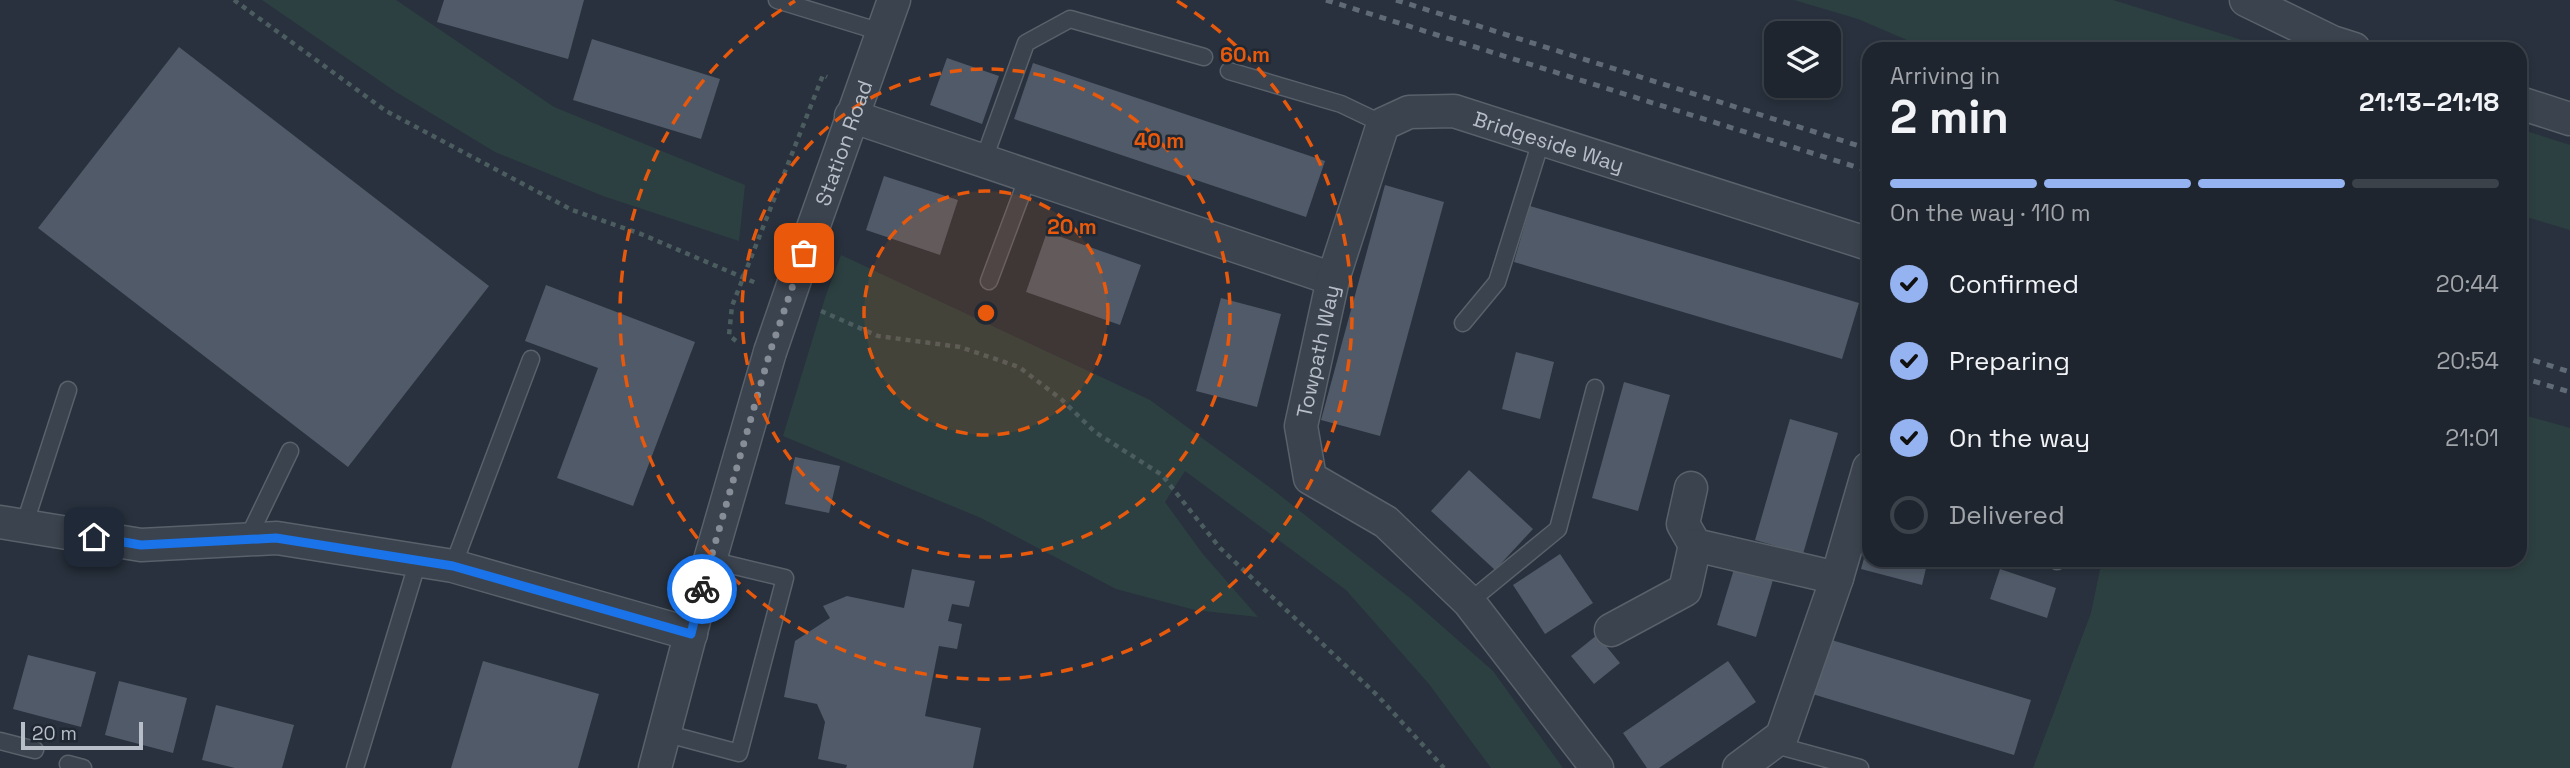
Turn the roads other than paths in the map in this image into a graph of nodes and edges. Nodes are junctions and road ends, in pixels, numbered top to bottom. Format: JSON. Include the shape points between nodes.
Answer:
{"nodes":[{"id":1,"x":777,"y":0,"type":"edge"},
{"id":2,"x":894,"y":0,"type":"edge"},
{"id":3,"x":2246,"y":0,"type":"edge"},
{"id":4,"x":881,"y":32,"type":"junction"},
{"id":5,"x":2332,"y":42,"type":"edge"},
{"id":6,"x":1204,"y":57,"type":"dead end"},
{"id":7,"x":1229,"y":71,"type":"dead end"},
{"id":8,"x":856,"y":103,"type":"junction"},
{"id":9,"x":2527,"y":105,"type":"edge"},
{"id":10,"x":2570,"y":119,"type":"edge"},
{"id":11,"x":1383,"y":124,"type":"junction"},
{"id":12,"x":1542,"y":138,"type":"junction"},
{"id":13,"x":984,"y":159,"type":"junction"},
{"id":14,"x":1029,"y":174,"type":"junction"},
{"id":15,"x":1862,"y":242,"type":"edge"},
{"id":16,"x":1333,"y":279,"type":"junction"},
{"id":17,"x":989,"y":281,"type":"dead end"},
{"id":18,"x":1463,"y":323,"type":"dead end"},
{"id":19,"x":531,"y":359,"type":"dead end"},
{"id":20,"x":1595,"y":388,"type":"dead end"},
{"id":21,"x":68,"y":390,"type":"dead end"},
{"id":22,"x":290,"y":451,"type":"dead end"},
{"id":23,"x":1691,"y":488,"type":"dead end"},
{"id":24,"x":1862,"y":492,"type":"edge"},
{"id":25,"x":12,"y":524,"type":"edge"},
{"id":26,"x":247,"y":540,"type":"junction"},
{"id":27,"x":1695,"y":545,"type":"junction"},
{"id":28,"x":710,"y":560,"type":"junction"},
{"id":29,"x":418,"y":561,"type":"junction"},
{"id":30,"x":453,"y":566,"type":"junction"},
{"id":31,"x":1837,"y":578,"type":"junction"},
{"id":32,"x":1469,"y":602,"type":"junction"},
{"id":33,"x":1611,"y":630,"type":"dead end"},
{"id":34,"x":691,"y":634,"type":"junction"},
{"id":35,"x":664,"y":733,"type":"junction"},
{"id":36,"x":0,"y":741,"type":"edge"},
{"id":37,"x":1772,"y":744,"type":"junction"},
{"id":38,"x":34,"y":750,"type":"dead end"},
{"id":39,"x":355,"y":768,"type":"edge"},
{"id":40,"x":655,"y":768,"type":"edge"},
{"id":41,"x":1597,"y":768,"type":"edge"},
{"id":42,"x":1739,"y":768,"type":"edge"},
{"id":43,"x":1860,"y":768,"type":"edge"}],
"edges":[{"from":1,"to":4,"type":"lane"},
{"from":2,"to":4,"type":"street","name":"Station Road"},
{"from":3,"to":5,"type":"street"},
{"from":4,"to":8,"type":"street","name":"Station Road"},
{"from":6,"to":13,"type":"lane","via":[[1070,19],[1026,43]]},
{"from":7,"to":11,"type":"lane","via":[[1341,104]]},
{"from":8,"to":13,"type":"street","name":"Towpath Way"},
{"from":8,"to":28,"type":"street","name":"Station Road","bridge":true,"via":[[770,352]]},
{"from":9,"to":10,"type":"street"},
{"from":11,"to":12,"type":"street","name":"Bridgeside Way","via":[[1409,112],[1454,111]]},
{"from":11,"to":16,"type":"street"},
{"from":12,"to":15,"type":"street","name":"Bridgeside Way"},
{"from":12,"to":18,"type":"lane","via":[[1497,282]]},
{"from":13,"to":14,"type":"street","name":"Towpath Way"},
{"from":14,"to":16,"type":"street","name":"Towpath Way"},
{"from":14,"to":17,"type":"lane"},
{"from":16,"to":32,"type":"street","name":"Towpath Way","via":[[1301,426],[1310,478],[1386,522]]},
{"from":19,"to":30,"type":"lane"},
{"from":20,"to":32,"type":"lane","via":[[1558,529]]},
{"from":21,"to":25,"type":"lane"},
{"from":22,"to":26,"type":"lane"},
{"from":23,"to":27,"type":"street","via":[[1683,524]]},
{"from":24,"to":31,"type":"street"},
{"from":25,"to":26,"type":"street","via":[[141,545]]},
{"from":26,"to":29,"type":"street","via":[[276,538]]},
{"from":27,"to":31,"type":"street"},
{"from":27,"to":33,"type":"street","via":[[1685,590]]},
{"from":28,"to":34,"type":"street","name":"Station Road"},
{"from":28,"to":35,"type":"lane","via":[[785,578],[739,753]]},
{"from":29,"to":30,"type":"street"},
{"from":29,"to":39,"type":"lane"},
{"from":30,"to":34,"type":"street"},
{"from":31,"to":37,"type":"street","via":[[1782,736]]},
{"from":32,"to":41,"type":"street","name":"Towpath Way"},
{"from":34,"to":35,"type":"street","name":"Station Road"},
{"from":35,"to":40,"type":"street","name":"Station Road"},
{"from":36,"to":38,"type":"lane"},
{"from":37,"to":42,"type":"street"},
{"from":37,"to":43,"type":"lane"}]}
